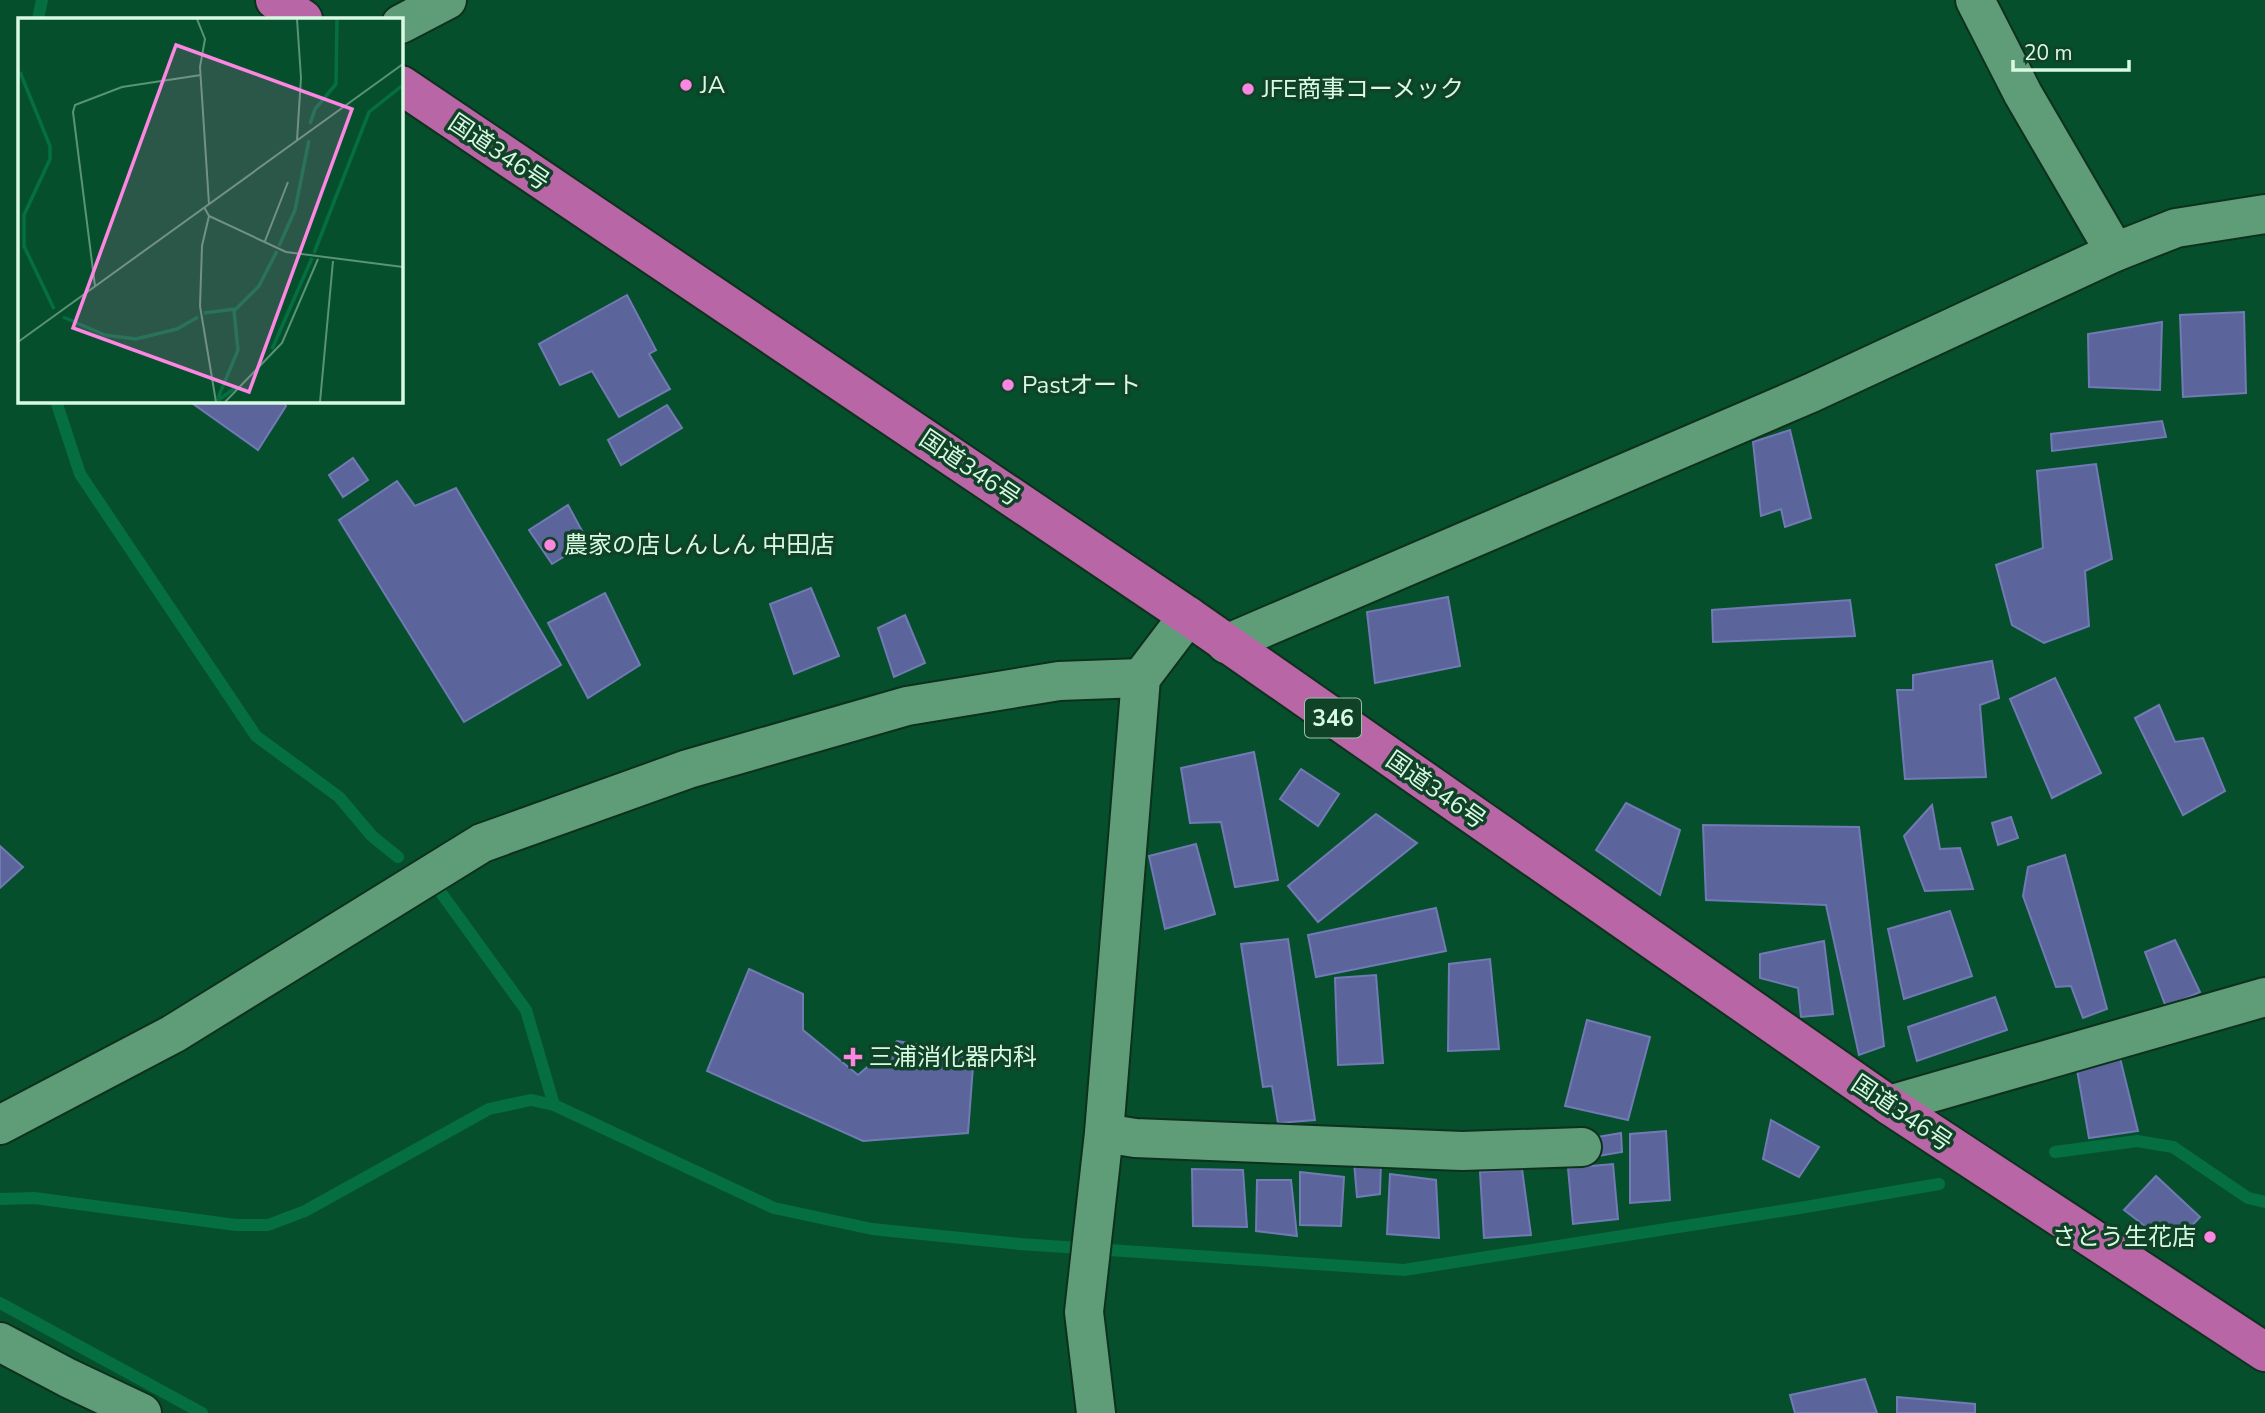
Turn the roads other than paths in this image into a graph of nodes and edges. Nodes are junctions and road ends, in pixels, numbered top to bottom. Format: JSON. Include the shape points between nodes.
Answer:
{"nodes":[{"id":1,"x":275,"y":0,"type":"edge"},
{"id":2,"x":447,"y":0,"type":"edge"},
{"id":3,"x":1975,"y":0,"type":"edge"},
{"id":4,"x":302,"y":18,"type":"edge"},
{"id":5,"x":402,"y":23,"type":"edge"},
{"id":6,"x":402,"y":86,"type":"edge"},
{"id":7,"x":2265,"y":214,"type":"edge"},
{"id":8,"x":2115,"y":252,"type":"junction"},
{"id":9,"x":1188,"y":616,"type":"junction"},
{"id":10,"x":1226,"y":644,"type":"junction"},
{"id":11,"x":1141,"y":678,"type":"junction"},
{"id":12,"x":2265,"y":997,"type":"edge"},
{"id":13,"x":1889,"y":1105,"type":"junction"},
{"id":14,"x":0,"y":1125,"type":"edge"},
{"id":15,"x":1104,"y":1133,"type":"junction"},
{"id":16,"x":1582,"y":1147,"type":"dead end"},
{"id":17,"x":0,"y":1342,"type":"edge"},
{"id":18,"x":2265,"y":1352,"type":"edge"},
{"id":19,"x":142,"y":1413,"type":"edge"},
{"id":20,"x":1096,"y":1413,"type":"edge"}],
"edges":[{"from":1,"to":4,"type":"highway"},
{"from":2,"to":5,"type":"street"},
{"from":3,"to":8,"type":"street"},
{"from":6,"to":9,"type":"highway","name":"国道346号","number":"346"},
{"from":7,"to":8,"type":"street","via":[[2175,228]]},
{"from":8,"to":10,"type":"street","via":[[1811,393]]},
{"from":9,"to":10,"type":"highway","name":"国道346号","number":"346"},
{"from":9,"to":11,"type":"street"},
{"from":10,"to":13,"type":"highway","name":"国道346号","number":"346"},
{"from":11,"to":14,"type":"street","via":[[1059,681],[907,706],[688,769],[482,843],[173,1034]]},
{"from":11,"to":15,"type":"street"},
{"from":12,"to":13,"type":"street"},
{"from":13,"to":18,"type":"highway","name":"国道346号","number":"346"},
{"from":15,"to":16,"type":"street","via":[[1462,1151]]},
{"from":15,"to":20,"type":"street","via":[[1084,1312]]},
{"from":17,"to":19,"type":"street"}]}
